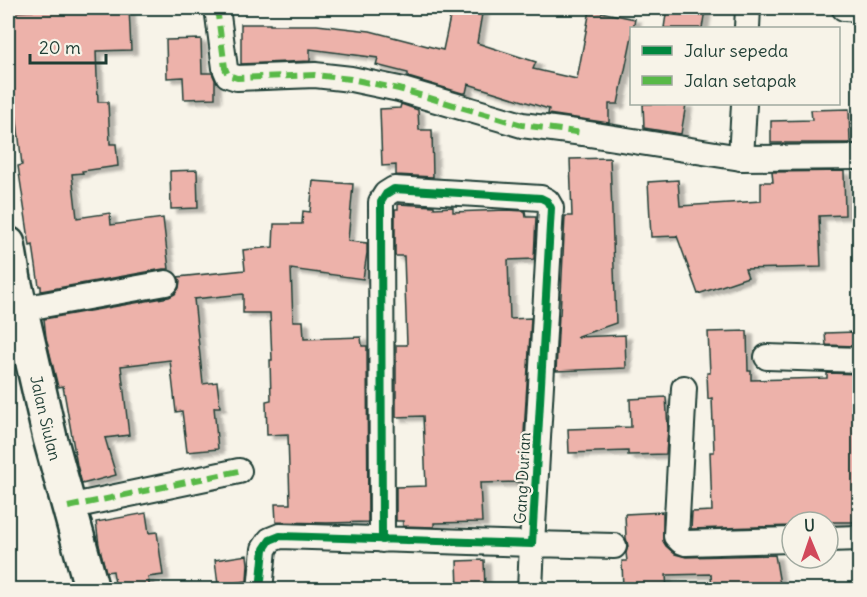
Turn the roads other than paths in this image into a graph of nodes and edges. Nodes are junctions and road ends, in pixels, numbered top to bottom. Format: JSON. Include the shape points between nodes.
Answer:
{"nodes":[{"id":1,"x":217,"y":8,"type":"edge"},
{"id":2,"x":748,"y":8,"type":"edge"},
{"id":3,"x":844,"y":8,"type":"edge"},
{"id":4,"x":860,"y":9,"type":"edge"},
{"id":5,"x":747,"y":27,"type":"edge"},
{"id":6,"x":744,"y":105,"type":"edge"},
{"id":7,"x":860,"y":157,"type":"edge"},
{"id":8,"x":741,"y":158,"type":"junction"},
{"id":9,"x":8,"y":244,"type":"edge"},
{"id":10,"x":166,"y":283,"type":"dead end"},
{"id":11,"x":21,"y":309,"type":"junction"},
{"id":12,"x":767,"y":357,"type":"dead end"},
{"id":13,"x":860,"y":360,"type":"edge"},
{"id":14,"x":684,"y":388,"type":"dead end"},
{"id":15,"x":239,"y":471,"type":"dead end"},
{"id":16,"x":68,"y":507,"type":"junction"},
{"id":17,"x":860,"y":538,"type":"edge"},
{"id":18,"x":840,"y":539,"type":"edge"},
{"id":19,"x":382,"y":540,"type":"junction"},
{"id":20,"x":780,"y":540,"type":"edge"},
{"id":21,"x":532,"y":544,"type":"junction"},
{"id":22,"x":614,"y":546,"type":"dead end"},
{"id":23,"x":92,"y":590,"type":"edge"},
{"id":24,"x":260,"y":590,"type":"edge"},
{"id":25,"x":530,"y":590,"type":"edge"}],
"edges":[{"from":1,"to":8,"type":"street","via":[[225,68],[228,75],[237,78],[315,75],[351,79],[522,125]]},
{"from":2,"to":5,"type":"street"},
{"from":3,"to":4,"type":"street"},
{"from":6,"to":8,"type":"street"},
{"from":7,"to":8,"type":"street"},
{"from":9,"to":11,"type":"street","name":"Jalan Siulan"},
{"from":10,"to":11,"type":"street"},
{"from":11,"to":16,"type":"street","name":"Jalan Siulan"},
{"from":12,"to":13,"type":"street"},
{"from":14,"to":20,"type":"street","via":[[676,536],[686,543]]},
{"from":15,"to":16,"type":"street"},
{"from":16,"to":23,"type":"street","name":"Jalan Siulan"},
{"from":17,"to":18,"type":"street"},
{"from":19,"to":21,"type":"street","name":"Gang Durian"},
{"from":19,"to":21,"type":"street","name":"Gang Durian","via":[[381,202],[394,189],[541,198],[551,208]]},
{"from":19,"to":24,"type":"street","name":"Gang Durian","via":[[280,536],[270,540],[264,549]]},
{"from":21,"to":22,"type":"street"},
{"from":21,"to":25,"type":"street"}]}
